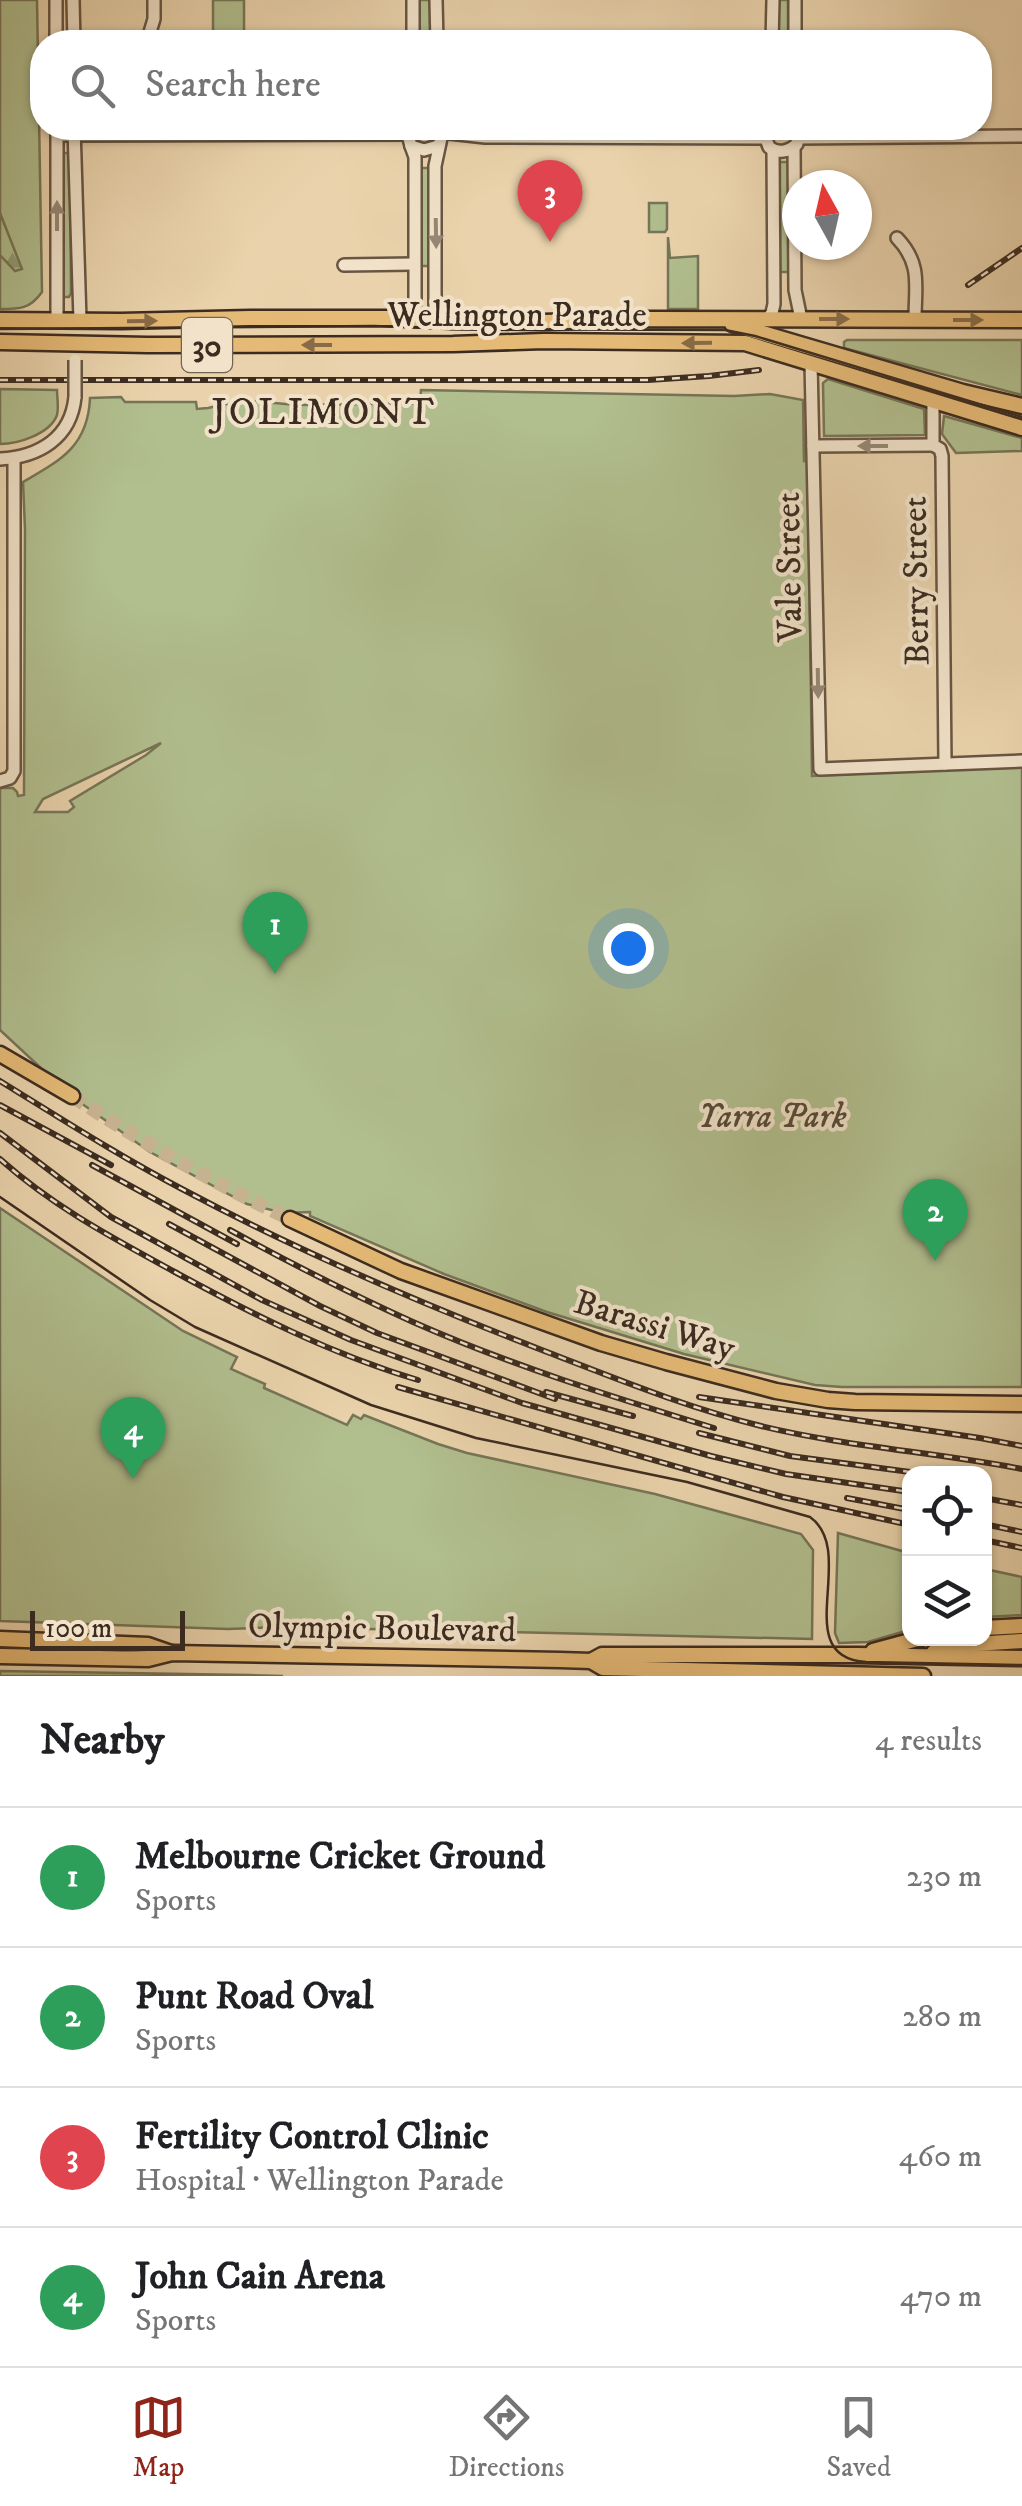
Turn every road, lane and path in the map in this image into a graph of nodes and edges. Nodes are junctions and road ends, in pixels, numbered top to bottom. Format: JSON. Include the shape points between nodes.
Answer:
{"nodes":[{"id":1,"x":56,"y":0,"type":"edge"},
{"id":2,"x":73,"y":0,"type":"edge"},
{"id":3,"x":154,"y":0,"type":"edge"},
{"id":4,"x":413,"y":0,"type":"edge"},
{"id":5,"x":436,"y":0,"type":"edge"},
{"id":6,"x":772,"y":0,"type":"edge"},
{"id":7,"x":794,"y":0,"type":"edge"},
{"id":8,"x":56,"y":30,"type":"edge"},
{"id":9,"x":74,"y":30,"type":"edge"},
{"id":10,"x":150,"y":30,"type":"edge"},
{"id":11,"x":413,"y":30,"type":"edge"},
{"id":12,"x":437,"y":30,"type":"edge"},
{"id":13,"x":772,"y":30,"type":"edge"},
{"id":14,"x":795,"y":30,"type":"edge"},
{"id":15,"x":992,"y":136,"type":"edge"},
{"id":16,"x":1022,"y":136,"type":"edge"},
{"id":17,"x":57,"y":140,"type":"edge"},
{"id":18,"x":74,"y":140,"type":"edge"},
{"id":19,"x":412,"y":140,"type":"edge"},
{"id":20,"x":416,"y":140,"type":"edge"},
{"id":21,"x":433,"y":140,"type":"edge"},
{"id":22,"x":437,"y":140,"type":"edge"},
{"id":23,"x":772,"y":140,"type":"edge"},
{"id":24,"x":791,"y":140,"type":"edge"},
{"id":25,"x":795,"y":140,"type":"edge"},
{"id":26,"x":772,"y":150,"type":"junction"},
{"id":27,"x":897,"y":238,"type":"dead end"},
{"id":28,"x":344,"y":265,"type":"dead end"},
{"id":29,"x":414,"y":268,"type":"junction"},
{"id":30,"x":436,"y":272,"type":"junction"},
{"id":31,"x":774,"y":278,"type":"junction"},
{"id":32,"x":795,"y":278,"type":"junction"},
{"id":33,"x":415,"y":318,"type":"junction"},
{"id":34,"x":801,"y":318,"type":"junction"},
{"id":35,"x":57,"y":319,"type":"junction"},
{"id":36,"x":702,"y":319,"type":"junction"},
{"id":37,"x":767,"y":319,"type":"junction"},
{"id":38,"x":0,"y":320,"type":"edge"},
{"id":39,"x":80,"y":320,"type":"junction"},
{"id":40,"x":436,"y":320,"type":"junction"},
{"id":41,"x":915,"y":320,"type":"junction"},
{"id":42,"x":1022,"y":320,"type":"edge"},
{"id":43,"x":544,"y":322,"type":"junction"},
{"id":44,"x":544,"y":341,"type":"junction"},
{"id":45,"x":0,"y":342,"type":"edge"},
{"id":46,"x":415,"y":344,"type":"junction"},
{"id":47,"x":435,"y":344,"type":"junction"},
{"id":48,"x":811,"y":347,"type":"junction"},
{"id":49,"x":75,"y":352,"type":"junction"},
{"id":50,"x":811,"y":363,"type":"junction"},
{"id":51,"x":933,"y":382,"type":"junction"},
{"id":52,"x":933,"y":401,"type":"junction"},
{"id":53,"x":1022,"y":406,"type":"edge"},
{"id":54,"x":1022,"y":428,"type":"edge"},
{"id":55,"x":933,"y":445,"type":"junction"},
{"id":56,"x":812,"y":446,"type":"junction"},
{"id":57,"x":7,"y":459,"type":"edge"},
{"id":58,"x":1022,"y":761,"type":"edge"},
{"id":59,"x":945,"y":764,"type":"junction"},
{"id":60,"x":5,"y":779,"type":"edge"},
{"id":61,"x":0,"y":1054,"type":"edge"},
{"id":62,"x":72,"y":1096,"type":"tunnel mouth"},
{"id":63,"x":290,"y":1219,"type":"tunnel mouth"},
{"id":64,"x":1022,"y":1404,"type":"edge"},
{"id":65,"x":1022,"y":1626,"type":"edge"},
{"id":66,"x":992,"y":1628,"type":"edge"},
{"id":67,"x":4,"y":1640,"type":"edge"},
{"id":68,"x":1022,"y":1641,"type":"edge"},
{"id":69,"x":902,"y":1644,"type":"edge"},
{"id":70,"x":913,"y":1646,"type":"edge"},
{"id":71,"x":172,"y":1653,"type":"junction"},
{"id":72,"x":858,"y":1655,"type":"junction"},
{"id":73,"x":4,"y":1656,"type":"edge"},
{"id":74,"x":907,"y":1658,"type":"junction"},
{"id":75,"x":1022,"y":1658,"type":"edge"},
{"id":76,"x":591,"y":1661,"type":"junction"},
{"id":77,"x":846,"y":1673,"type":"junction"},
{"id":78,"x":915,"y":1676,"type":"edge"},
{"id":79,"x":923,"y":1676,"type":"edge"}],
"edges":[{"from":1,"to":8,"type":"street"},
{"from":2,"to":9,"type":"street"},
{"from":3,"to":10,"type":"street"},
{"from":4,"to":11,"type":"street"},
{"from":5,"to":12,"type":"street"},
{"from":6,"to":13,"type":"street"},
{"from":7,"to":14,"type":"street"},
{"from":15,"to":16,"type":"street"},
{"from":35,"to":17,"type":"street","one_way":true},
{"from":18,"to":39,"type":"street"},
{"from":19,"to":29,"type":"street"},
{"from":20,"to":21,"type":"street","via":[[424,150]]},
{"from":22,"to":30,"type":"street","one_way":true},
{"from":23,"to":26,"type":"street"},
{"from":24,"to":26,"type":"street","via":[[784,151]]},
{"from":25,"to":32,"type":"street"},
{"from":26,"to":31,"type":"street"},
{"from":27,"to":41,"type":"street","via":[[914,262]]},
{"from":28,"to":29,"type":"street"},
{"from":29,"to":30,"type":"street"},
{"from":29,"to":33,"type":"street"},
{"from":30,"to":40,"type":"street"},
{"from":31,"to":32,"type":"street"},
{"from":31,"to":37,"type":"street"},
{"from":32,"to":34,"type":"street"},
{"from":39,"to":33,"type":"main road","name":"Wellington Parade","number":"30","one_way":true},
{"from":33,"to":40,"type":"main road","name":"Wellington Parade","number":"30"},
{"from":33,"to":46,"type":"main road"},
{"from":34,"to":37,"type":"main road","name":"Wellington Parade"},
{"from":34,"to":41,"type":"main road","name":"Wellington Parade","one_way":true},
{"from":35,"to":38,"type":"main road","name":"Wellington Parade","number":"30"},
{"from":35,"to":39,"type":"main road","name":"Wellington Parade","number":"30"},
{"from":35,"to":49,"type":"main road"},
{"from":36,"to":37,"type":"main road","name":"Wellington Parade"},
{"from":36,"to":43,"type":"main road","name":"Wellington Parade","number":"30"},
{"from":36,"to":48,"type":"main road","name":"Wellington Parade","number":"30"},
{"from":39,"to":49,"type":"main road"},
{"from":40,"to":43,"type":"main road","name":"Wellington Parade","number":"30"},
{"from":40,"to":47,"type":"main road"},
{"from":41,"to":42,"type":"main road","name":"Wellington Parade","one_way":true},
{"from":43,"to":44,"type":"main road"},
{"from":44,"to":47,"type":"main road","name":"Wellington Parade","number":"30"},
{"from":50,"to":44,"type":"main road","name":"Wellington Parade","number":"30","one_way":true,"via":[[745,343]]},
{"from":45,"to":49,"type":"main road","name":"Wellington Parade","number":"30"},
{"from":46,"to":47,"type":"main road","name":"Wellington Parade","number":"30"},
{"from":46,"to":49,"type":"main road","name":"Wellington Parade","number":"30","one_way":true},
{"from":48,"to":50,"type":"main road"},
{"from":48,"to":51,"type":"main road","name":"Wellington Parade","number":"30"},
{"from":49,"to":57,"type":"street","bridge":true,"via":[[72,414],[58,438]]},
{"from":50,"to":52,"type":"main road","name":"Wellington Parade","number":"30"},
{"from":50,"to":56,"type":"street","name":"Vale Street"},
{"from":51,"to":52,"type":"main road"},
{"from":51,"to":53,"type":"main road","name":"Wellington Parade","number":"30"},
{"from":52,"to":54,"type":"main road","name":"Wellington Parade","number":"30"},
{"from":52,"to":55,"type":"street","name":"Berry Street"},
{"from":55,"to":56,"type":"street","one_way":true},
{"from":55,"to":59,"type":"street","name":"Berry Street","via":[[942,451]]},
{"from":56,"to":59,"type":"street","name":"Vale Street","one_way":true,"via":[[820,770]]},
{"from":57,"to":60,"type":"street","via":[[14,771]]},
{"from":58,"to":59,"type":"street"},
{"from":61,"to":62,"type":"main road"},
{"from":63,"to":64,"type":"main road","name":"Barassi Way","via":[[401,1271],[601,1343],[776,1391],[855,1402]]},
{"from":65,"to":66,"type":"main road"},
{"from":67,"to":71,"type":"main road","name":"Olympic Boulevard","via":[[148,1646]]},
{"from":67,"to":73,"type":"main road"},
{"from":68,"to":74,"type":"main road"},
{"from":69,"to":72,"type":"main road"},
{"from":70,"to":74,"type":"main road"},
{"from":71,"to":73,"type":"main road","name":"Olympic Boulevard","via":[[148,1659]]},
{"from":71,"to":76,"type":"main road","name":"Olympic Boulevard"},
{"from":72,"to":74,"type":"main road","name":"Olympic Boulevard"},
{"from":72,"to":76,"type":"main road","name":"Olympic Boulevard","via":[[602,1655]]},
{"from":74,"to":75,"type":"main road","name":"Olympic Boulevard"},
{"from":74,"to":77,"type":"main road"},
{"from":74,"to":78,"type":"main road"},
{"from":76,"to":77,"type":"main road","name":"Olympic Boulevard","via":[[602,1668]]},
{"from":77,"to":78,"type":"main road","name":"Olympic Boulevard"},
{"from":78,"to":79,"type":"main road","name":"Olympic Boulevard"}]}
